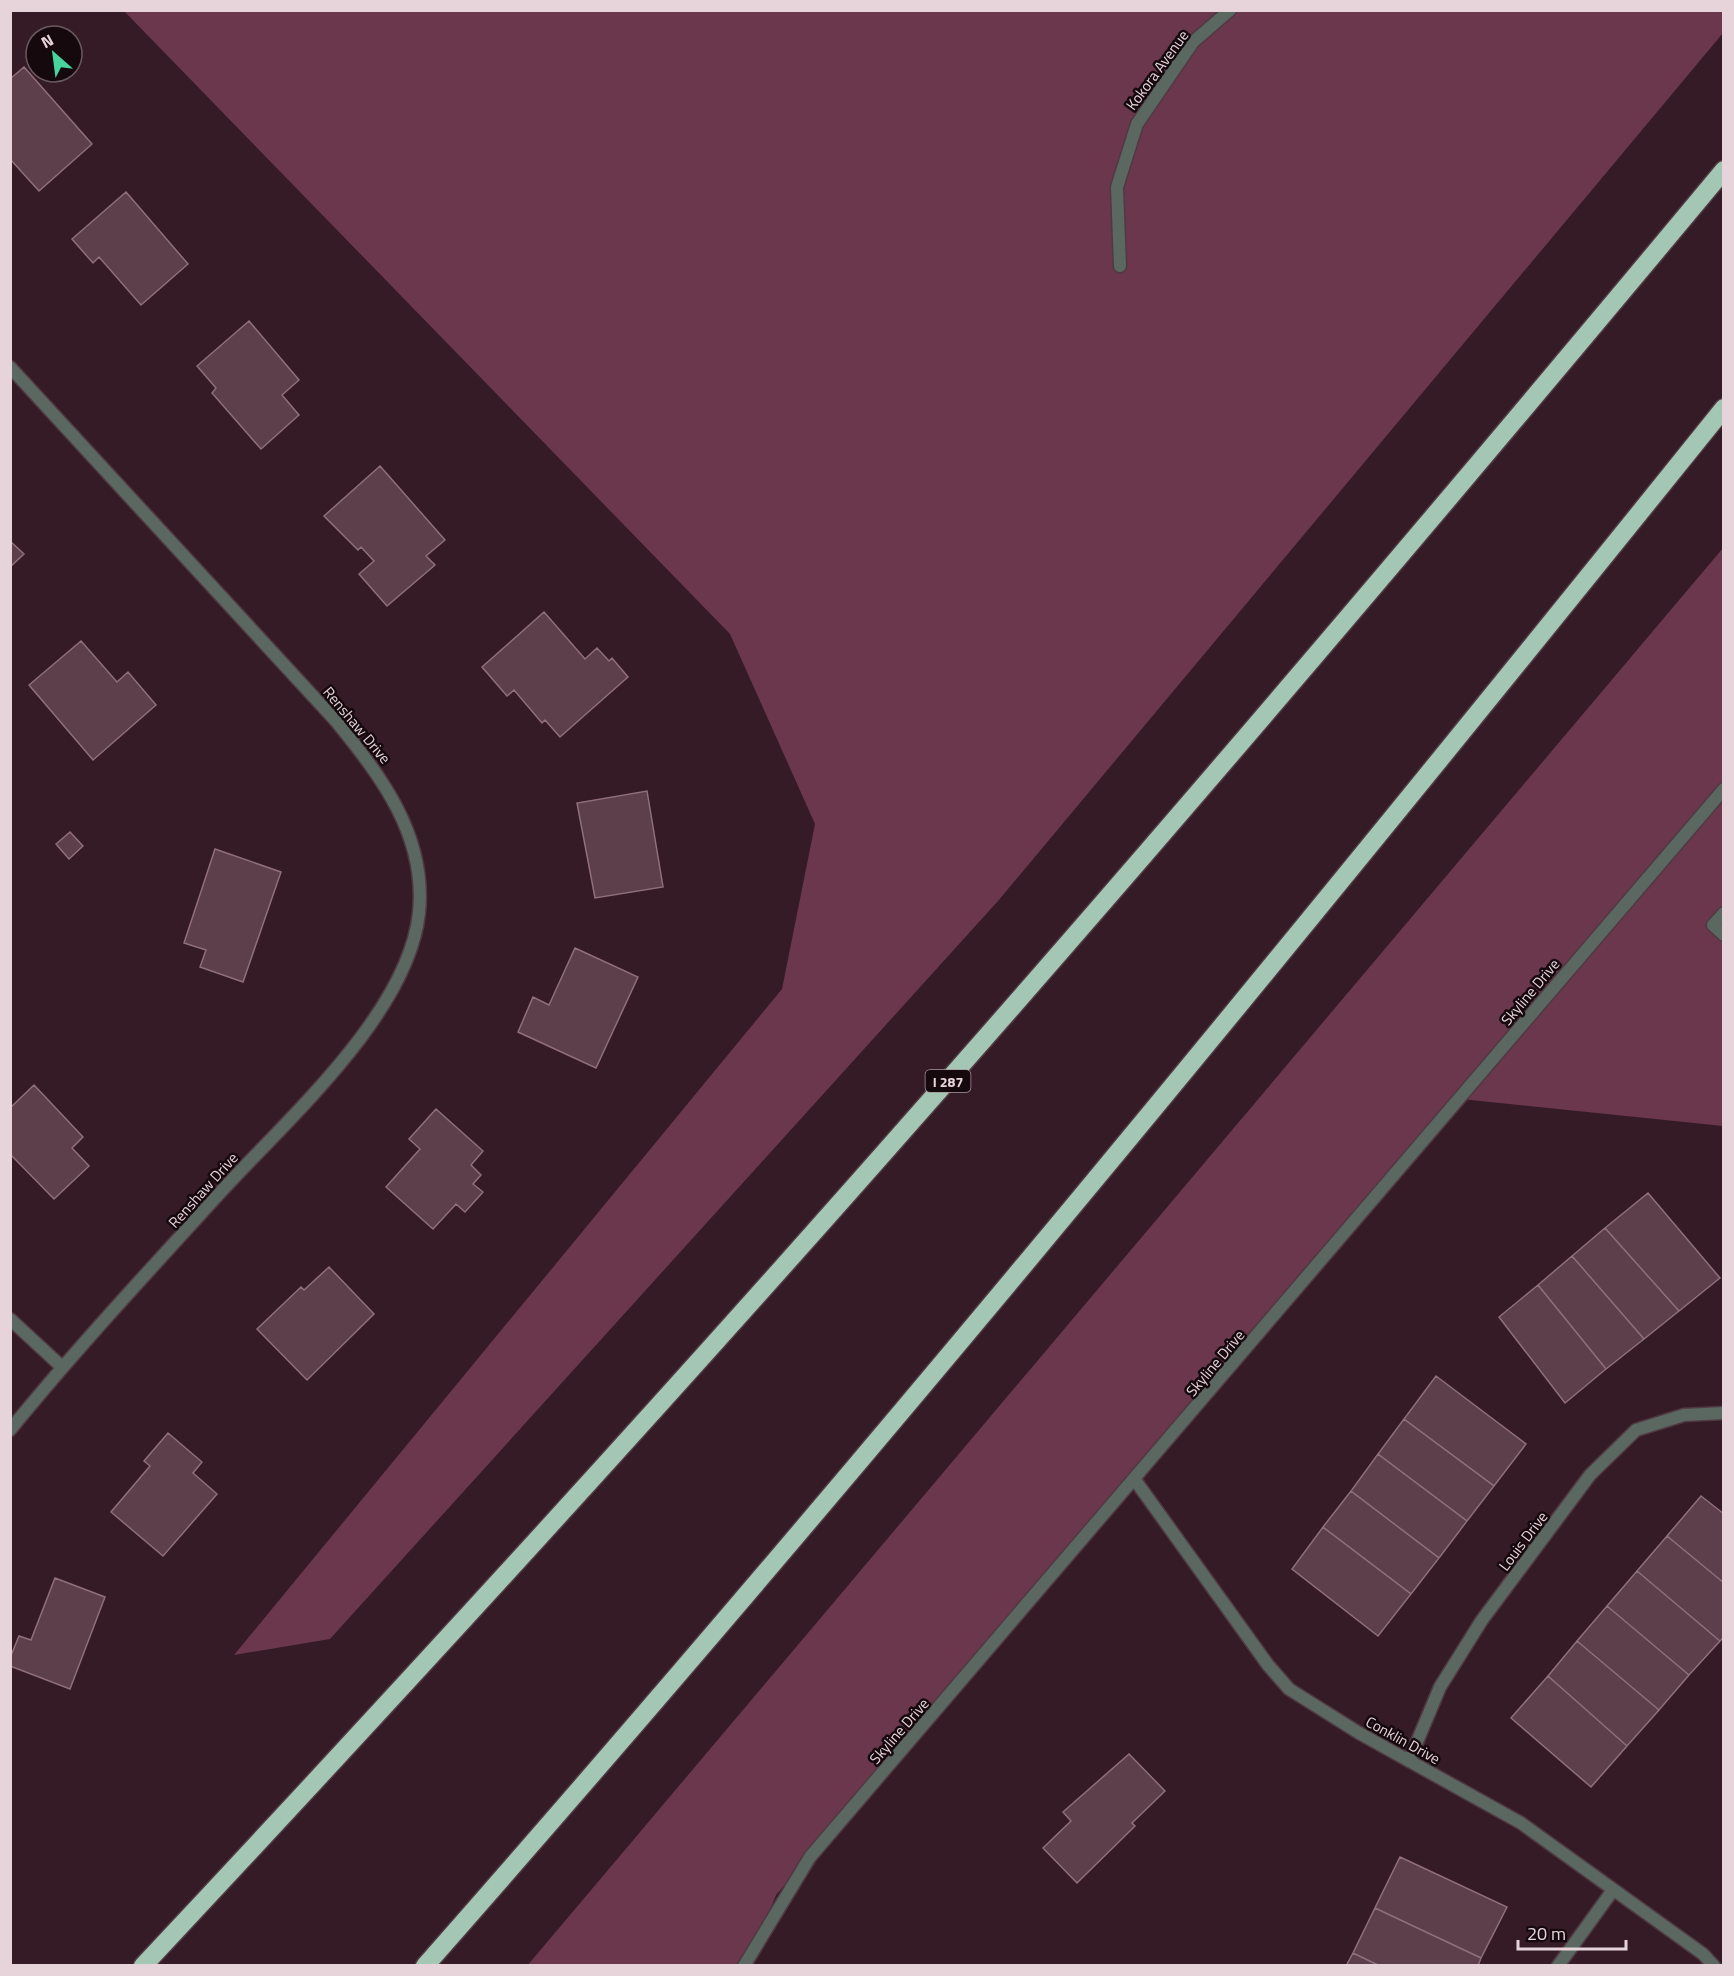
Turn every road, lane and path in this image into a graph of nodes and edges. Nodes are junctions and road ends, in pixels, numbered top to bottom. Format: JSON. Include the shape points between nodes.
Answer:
{"nodes":[{"id":1,"x":1230,"y":10,"type":"edge"},
{"id":2,"x":1724,"y":170,"type":"edge"},
{"id":3,"x":1120,"y":266,"type":"dead end"},
{"id":4,"x":10,"y":368,"type":"edge"},
{"id":5,"x":1724,"y":408,"type":"edge"},
{"id":6,"x":1724,"y":789,"type":"edge"},
{"id":7,"x":1724,"y":914,"type":"edge"},
{"id":8,"x":1724,"y":934,"type":"edge"},
{"id":9,"x":10,"y":1319,"type":"edge"},
{"id":10,"x":62,"y":1367,"type":"junction"},
{"id":11,"x":1724,"y":1413,"type":"edge"},
{"id":12,"x":10,"y":1430,"type":"edge"},
{"id":13,"x":1135,"y":1480,"type":"junction"},
{"id":14,"x":1409,"y":1761,"type":"junction"},
{"id":15,"x":1613,"y":1890,"type":"junction"},
{"id":16,"x":143,"y":1965,"type":"edge"},
{"id":17,"x":425,"y":1965,"type":"edge"},
{"id":18,"x":744,"y":1965,"type":"edge"},
{"id":19,"x":1557,"y":1965,"type":"edge"},
{"id":20,"x":1714,"y":1965,"type":"edge"}],
"edges":[{"from":1,"to":3,"type":"street","name":"Kokora Avenue","via":[[1193,42],[1137,124],[1117,187]]},
{"from":2,"to":16,"type":"highway","number":"I 287","via":[[1305,667],[912,1121],[471,1612]]},
{"from":4,"to":10,"type":"street","name":"Renshaw Drive","via":[[335,720],[377,771],[401,814],[417,861],[419,886],[416,936],[386,1003],[339,1065]]},
{"from":5,"to":17,"type":"highway","via":[[907,1407],[646,1714]]},
{"from":6,"to":13,"type":"street","name":"Skyline Drive"},
{"from":7,"to":8,"type":"street","via":[[1713,925]]},
{"from":9,"to":10,"type":"street"},
{"from":10,"to":12,"type":"street","name":"Renshaw Drive"},
{"from":11,"to":14,"type":"street","name":"Louis Drive","via":[[1684,1415],[1636,1430],[1590,1475],[1482,1620],[1440,1687]]},
{"from":13,"to":14,"type":"street","name":"Conklin Drive","via":[[1289,1689]]},
{"from":13,"to":18,"type":"street","name":"Skyline Drive","via":[[810,1857]]},
{"from":14,"to":15,"type":"street","name":"Conklin Drive","via":[[1521,1823]]},
{"from":15,"to":19,"type":"street"},
{"from":15,"to":20,"type":"street","name":"Conklin Drive"}]}
